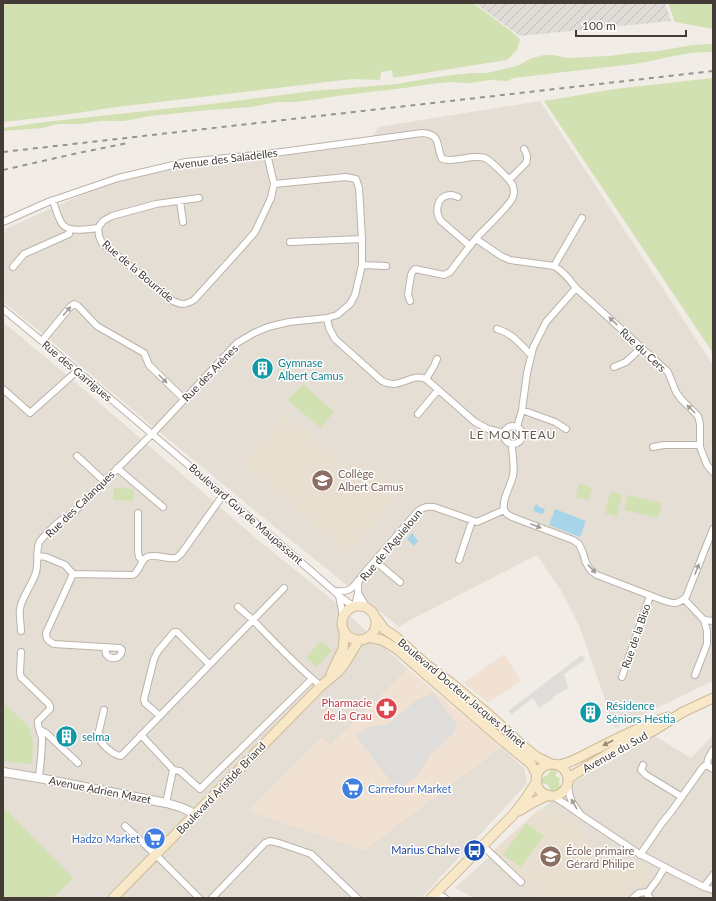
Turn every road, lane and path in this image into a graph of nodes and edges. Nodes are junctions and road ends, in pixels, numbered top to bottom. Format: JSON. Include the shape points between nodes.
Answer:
{"nodes":[{"id":1,"x":524,"y":149,"type":"dead end"},
{"id":2,"x":267,"y":154,"type":"junction"},
{"id":3,"x":509,"y":180,"type":"junction"},
{"id":4,"x":274,"y":184,"type":"junction"},
{"id":5,"x":458,"y":197,"type":"dead end"},
{"id":6,"x":199,"y":198,"type":"dead end"},
{"id":7,"x":53,"y":200,"type":"junction"},
{"id":8,"x":180,"y":201,"type":"junction"},
{"id":9,"x":582,"y":218,"type":"dead end"},
{"id":10,"x":3,"y":222,"type":"edge"},
{"id":11,"x":183,"y":222,"type":"dead end"},
{"id":12,"x":98,"y":228,"type":"junction"},
{"id":13,"x":70,"y":229,"type":"junction"},
{"id":14,"x":476,"y":238,"type":"junction"},
{"id":15,"x":362,"y":239,"type":"junction"},
{"id":16,"x":290,"y":242,"type":"dead end"},
{"id":17,"x":470,"y":246,"type":"junction"},
{"id":18,"x":362,"y":265,"type":"junction"},
{"id":19,"x":386,"y":266,"type":"dead end"},
{"id":20,"x":554,"y":266,"type":"junction"},
{"id":21,"x":13,"y":267,"type":"dead end"},
{"id":22,"x":576,"y":288,"type":"junction"},
{"id":23,"x":410,"y":301,"type":"dead end"},
{"id":24,"x":3,"y":309,"type":"edge"},
{"id":25,"x":327,"y":318,"type":"junction"},
{"id":26,"x":497,"y":329,"type":"dead end"},
{"id":27,"x":42,"y":341,"type":"junction"},
{"id":28,"x":641,"y":348,"type":"junction"},
{"id":29,"x":531,"y":355,"type":"junction"},
{"id":30,"x":437,"y":359,"type":"dead end"},
{"id":31,"x":614,"y":367,"type":"dead end"},
{"id":32,"x":78,"y":370,"type":"junction"},
{"id":33,"x":426,"y":379,"type":"junction"},
{"id":34,"x":3,"y":389,"type":"edge"},
{"id":35,"x":438,"y":390,"type":"junction"},
{"id":36,"x":184,"y":400,"type":"junction"},
{"id":37,"x":522,"y":410,"type":"junction"},
{"id":38,"x":418,"y":414,"type":"dead end"},
{"id":39,"x":517,"y":427,"type":"junction"},
{"id":40,"x":566,"y":429,"type":"dead end"},
{"id":41,"x":504,"y":433,"type":"junction"},
{"id":42,"x":152,"y":434,"type":"junction"},
{"id":43,"x":512,"y":444,"type":"junction"},
{"id":44,"x":700,"y":445,"type":"junction"},
{"id":45,"x":653,"y":447,"type":"dead end"},
{"id":46,"x":77,"y":456,"type":"dead end"},
{"id":47,"x":117,"y":468,"type":"junction"},
{"id":48,"x":713,"y":472,"type":"edge"},
{"id":49,"x":104,"y":481,"type":"junction"},
{"id":50,"x":223,"y":495,"type":"junction"},
{"id":51,"x":163,"y":507,"type":"dead end"},
{"id":52,"x":504,"y":510,"type":"junction"},
{"id":53,"x":138,"y":513,"type":"dead end"},
{"id":54,"x":472,"y":521,"type":"junction"},
{"id":55,"x":713,"y":529,"type":"edge"},
{"id":56,"x":711,"y":540,"type":"edge"},
{"id":57,"x":38,"y":556,"type":"junction"},
{"id":58,"x":143,"y":560,"type":"junction"},
{"id":59,"x":459,"y":560,"type":"dead end"},
{"id":60,"x":375,"y":561,"type":"junction"},
{"id":61,"x":73,"y":574,"type":"junction"},
{"id":62,"x":360,"y":580,"type":"junction"},
{"id":63,"x":400,"y":582,"type":"dead end"},
{"id":64,"x":284,"y":588,"type":"dead end"},
{"id":65,"x":358,"y":593,"type":"junction"},
{"id":66,"x":336,"y":594,"type":"junction"},
{"id":67,"x":650,"y":596,"type":"junction"},
{"id":68,"x":684,"y":599,"type":"junction"},
{"id":69,"x":354,"y":606,"type":"junction"},
{"id":70,"x":366,"y":606,"type":"junction"},
{"id":71,"x":238,"y":607,"type":"dead end"},
{"id":72,"x":343,"y":616,"type":"junction"},
{"id":73,"x":376,"y":619,"type":"junction"},
{"id":74,"x":253,"y":620,"type":"junction"},
{"id":75,"x":704,"y":620,"type":"junction"},
{"id":76,"x":713,"y":621,"type":"edge"},
{"id":77,"x":344,"y":630,"type":"junction"},
{"id":78,"x":21,"y":631,"type":"dead end"},
{"id":79,"x":364,"y":639,"type":"junction"},
{"id":80,"x":710,"y":645,"type":"edge"},
{"id":81,"x":105,"y":647,"type":"dead end"},
{"id":82,"x":21,"y":652,"type":"dead end"},
{"id":83,"x":210,"y":664,"type":"junction"},
{"id":84,"x":695,"y":675,"type":"dead end"},
{"id":85,"x":622,"y":677,"type":"dead end"},
{"id":86,"x":330,"y":678,"type":"junction"},
{"id":87,"x":312,"y":679,"type":"junction"},
{"id":88,"x":321,"y":686,"type":"junction"},
{"id":89,"x":713,"y":698,"type":"edge"},
{"id":90,"x":104,"y":710,"type":"dead end"},
{"id":91,"x":683,"y":712,"type":"junction"},
{"id":92,"x":160,"y":716,"type":"junction"},
{"id":93,"x":40,"y":730,"type":"junction"},
{"id":94,"x":141,"y":735,"type":"junction"},
{"id":95,"x":713,"y":750,"type":"edge"},
{"id":96,"x":78,"y":763,"type":"dead end"},
{"id":97,"x":555,"y":765,"type":"junction"},
{"id":98,"x":643,"y":765,"type":"dead end"},
{"id":99,"x":707,"y":765,"type":"junction"},
{"id":100,"x":713,"y":769,"type":"edge"},
{"id":101,"x":173,"y":770,"type":"junction"},
{"id":102,"x":3,"y":772,"type":"edge"},
{"id":103,"x":39,"y":778,"type":"junction"},
{"id":104,"x":537,"y":779,"type":"junction"},
{"id":105,"x":568,"y":781,"type":"junction"},
{"id":106,"x":550,"y":795,"type":"junction"},
{"id":107,"x":682,"y":797,"type":"junction"},
{"id":108,"x":166,"y":802,"type":"junction"},
{"id":109,"x":195,"y":815,"type":"junction"},
{"id":110,"x":513,"y":815,"type":"junction"},
{"id":111,"x":581,"y":815,"type":"junction"},
{"id":112,"x":125,"y":826,"type":"dead end"},
{"id":113,"x":483,"y":846,"type":"junction"},
{"id":114,"x":640,"y":854,"type":"junction"},
{"id":115,"x":156,"y":855,"type":"junction"},
{"id":116,"x":665,"y":867,"type":"junction"},
{"id":117,"x":713,"y":874,"type":"edge"},
{"id":118,"x":521,"y":882,"type":"dead end"},
{"id":119,"x":704,"y":887,"type":"junction"},
{"id":120,"x":713,"y":890,"type":"edge"},
{"id":121,"x":649,"y":895,"type":"edge"},
{"id":122,"x":434,"y":896,"type":"edge"},
{"id":123,"x":113,"y":898,"type":"edge"},
{"id":124,"x":199,"y":898,"type":"edge"},
{"id":125,"x":212,"y":898,"type":"edge"},
{"id":126,"x":357,"y":898,"type":"edge"},
{"id":127,"x":446,"y":898,"type":"edge"},
{"id":128,"x":633,"y":898,"type":"edge"}],
"edges":[{"from":1,"to":3,"type":"street","via":[[527,155],[526,163]]},
{"from":2,"to":3,"type":"street","name":"Avenue des Saladelles","via":[[422,133],[435,137],[442,159],[482,158],[492,163]]},
{"from":2,"to":4,"type":"street","name":"Rue de la Bourride"},
{"from":2,"to":7,"type":"street","name":"Avenue des Saladelles","via":[[186,162],[118,178]]},
{"from":3,"to":14,"type":"street","via":[[514,187],[512,200]]},
{"from":4,"to":12,"type":"street","name":"Rue de la Bourride","via":[[271,198],[255,232],[194,300],[187,304],[173,302],[102,242]]},
{"from":4,"to":15,"type":"street","name":"Rue des Arènes","via":[[346,177],[356,179],[359,188]]},
{"from":5,"to":17,"type":"street","via":[[444,197],[438,203],[438,216]]},
{"from":6,"to":8,"type":"street"},
{"from":7,"to":10,"type":"street","name":"Avenue des Saladelles"},
{"from":7,"to":13,"type":"street","via":[[62,224]]},
{"from":8,"to":11,"type":"street"},
{"from":8,"to":12,"type":"street","via":[[156,204],[112,216],[103,221]]},
{"from":9,"to":20,"type":"street"},
{"from":12,"to":13,"type":"street","name":"Rue de la Bourride"},
{"from":13,"to":21,"type":"street","via":[[69,234],[24,254]]},
{"from":14,"to":17,"type":"street"},
{"from":14,"to":20,"type":"street","via":[[510,260]]},
{"from":15,"to":16,"type":"street"},
{"from":15,"to":18,"type":"street","name":"Rue des Arènes"},
{"from":17,"to":23,"type":"street","via":[[447,274],[415,269],[411,275],[408,294]]},
{"from":18,"to":19,"type":"street"},
{"from":18,"to":25,"type":"street","name":"Rue des Arènes","via":[[355,295],[350,304],[337,315]]},
{"from":20,"to":22,"type":"street","name":"Rue du Cers","via":[[563,272]]},
{"from":28,"to":22,"type":"street","name":"Rue du Cers","one_way":true},
{"from":22,"to":29,"type":"street","via":[[546,322]]},
{"from":24,"to":27,"type":"street","name":"Rue des Garrigues"},
{"from":25,"to":33,"type":"street","via":[[335,339],[382,381],[395,385],[417,377]]},
{"from":25,"to":36,"type":"street","name":"Rue des Arènes","via":[[289,322],[254,333],[237,343]]},
{"from":26,"to":29,"type":"street","via":[[513,337]]},
{"from":27,"to":32,"type":"street","name":"Rue des Garrigues"},
{"from":27,"to":36,"type":"street","one_way":true,"via":[[74,304],[97,326],[144,353],[149,365]]},
{"from":28,"to":31,"type":"street","via":[[626,362]]},
{"from":44,"to":28,"type":"street","name":"Rue du Cers","one_way":true,"via":[[698,416],[680,399],[668,372]]},
{"from":29,"to":37,"type":"street"},
{"from":30,"to":33,"type":"street"},
{"from":32,"to":34,"type":"street","via":[[30,413]]},
{"from":32,"to":42,"type":"street","name":"Rue des Garrigues"},
{"from":33,"to":35,"type":"street"},
{"from":35,"to":38,"type":"street"},
{"from":35,"to":41,"type":"street","via":[[475,422]]},
{"from":36,"to":42,"type":"street","name":"Rue des Arènes"},
{"from":37,"to":39,"type":"street"},
{"from":37,"to":40,"type":"street","via":[[555,422]]},
{"from":39,"to":41,"type":"street","via":[[512,426]]},
{"from":39,"to":43,"type":"street","via":[[522,438],[518,443]]},
{"from":41,"to":43,"type":"street","via":[[505,440]]},
{"from":42,"to":47,"type":"street","name":"Rue des Calanques"},
{"from":42,"to":50,"type":"street","name":"Boulevard Guy de Maupassant"},
{"from":43,"to":52,"type":"street","via":[[514,468],[503,505]]},
{"from":44,"to":45,"type":"street"},
{"from":44,"to":48,"type":"street","name":"Rue du Cers","via":[[707,465]]},
{"from":46,"to":49,"type":"street"},
{"from":47,"to":49,"type":"street","name":"Rue des Calanques"},
{"from":47,"to":51,"type":"street","name":"Rue des Calanques"},
{"from":49,"to":57,"type":"street","name":"Rue des Calanques","via":[[73,513],[60,520],[40,541]]},
{"from":50,"to":58,"type":"street","via":[[181,554],[175,558],[151,556]]},
{"from":50,"to":66,"type":"street","name":"Boulevard Guy de Maupassant"},
{"from":52,"to":54,"type":"street","via":[[477,522]]},
{"from":52,"to":67,"type":"street","one_way":true,"via":[[512,517],[579,544],[591,571]]},
{"from":53,"to":58,"type":"street","via":[[138,552]]},
{"from":54,"to":59,"type":"street"},
{"from":54,"to":60,"type":"street","name":"Rue de l'Aguieloun","via":[[434,507],[423,507]]},
{"from":55,"to":56,"type":"street"},
{"from":68,"to":56,"type":"street","one_way":true},
{"from":57,"to":61,"type":"street","via":[[65,565]]},
{"from":57,"to":78,"type":"street","name":"Rue des Calanques","via":[[32,584],[20,606]]},
{"from":58,"to":61,"type":"street","via":[[134,575]]},
{"from":60,"to":62,"type":"street","name":"Rue de l'Aguieloun"},
{"from":60,"to":63,"type":"street"},
{"from":61,"to":81,"type":"street","via":[[46,638],[54,644]]},
{"from":62,"to":65,"type":"street","name":"Rue de l'Aguieloun"},
{"from":62,"to":66,"type":"street","via":[[354,587]]},
{"from":64,"to":74,"type":"street"},
{"from":65,"to":69,"type":"street","name":"Rue de l'Aguieloun"},
{"from":65,"to":70,"type":"street","name":"Rue de l'Aguieloun"},
{"from":66,"to":69,"type":"street"},
{"from":66,"to":72,"type":"street"},
{"from":67,"to":68,"type":"street","via":[[672,603]]},
{"from":67,"to":85,"type":"street","name":"Rue de la Biso"},
{"from":68,"to":75,"type":"street"},
{"from":69,"to":70,"type":"main road"},
{"from":69,"to":72,"type":"main road"},
{"from":70,"to":73,"type":"main road","via":[[372,610]]},
{"from":71,"to":74,"type":"street"},
{"from":72,"to":77,"type":"main road"},
{"from":73,"to":79,"type":"main road","via":[[376,628]]},
{"from":73,"to":97,"type":"main road","name":"Boulevard Docteur Jacques Minet","via":[[384,629],[523,746],[537,757]]},
{"from":74,"to":83,"type":"street"},
{"from":74,"to":87,"type":"street"},
{"from":75,"to":76,"type":"street"},
{"from":75,"to":80,"type":"street"},
{"from":77,"to":79,"type":"main road","via":[[350,638]]},
{"from":77,"to":86,"type":"main road","name":"Boulevard Aristide Briand","via":[[343,649]]},
{"from":79,"to":86,"type":"main road","name":"Boulevard Aristide Briand","via":[[339,671]]},
{"from":79,"to":104,"type":"main road","name":"Boulevard Docteur Jacques Minet","via":[[382,640],[397,649],[531,764]]},
{"from":80,"to":84,"type":"street"},
{"from":82,"to":93,"type":"street","via":[[21,677],[50,707],[38,721]]},
{"from":83,"to":92,"type":"street"},
{"from":83,"to":92,"type":"street","via":[[174,632],[154,658],[144,699],[145,703]]},
{"from":86,"to":88,"type":"main road","name":"Boulevard Aristide Briand"},
{"from":87,"to":88,"type":"street"},
{"from":87,"to":101,"type":"street","via":[[200,789],[180,771]]},
{"from":88,"to":109,"type":"main road","name":"Boulevard Aristide Briand"},
{"from":89,"to":91,"type":"main road","name":"Avenue du Sud"},
{"from":90,"to":94,"type":"street","via":[[98,739],[115,755],[121,756]]},
{"from":91,"to":97,"type":"main road","name":"Avenue du Sud","one_way":true,"via":[[630,732],[569,763]]},
{"from":91,"to":105,"type":"main road","name":"Avenue du Sud","via":[[616,749]]},
{"from":92,"to":94,"type":"street"},
{"from":93,"to":96,"type":"street"},
{"from":93,"to":103,"type":"street","via":[[42,744]]},
{"from":94,"to":101,"type":"street"},
{"from":95,"to":99,"type":"street"},
{"from":97,"to":104,"type":"main road","via":[[543,767]]},
{"from":97,"to":105,"type":"main road","via":[[566,771]]},
{"from":98,"to":107,"type":"street","via":[[641,770],[646,775]]},
{"from":99,"to":100,"type":"street"},
{"from":99,"to":107,"type":"street"},
{"from":101,"to":108,"type":"street"},
{"from":102,"to":103,"type":"street","name":"Avenue Adrien Mazet"},
{"from":103,"to":108,"type":"street","name":"Avenue Adrien Mazet"},
{"from":104,"to":106,"type":"main road","via":[[540,790]]},
{"from":104,"to":110,"type":"main road"},
{"from":105,"to":106,"type":"main road","via":[[562,792]]},
{"from":111,"to":105,"type":"street","one_way":true,"via":[[572,803]]},
{"from":106,"to":110,"type":"main road"},
{"from":106,"to":111,"type":"street"},
{"from":107,"to":114,"type":"street"},
{"from":108,"to":109,"type":"street","name":"Avenue Adrien Mazet","via":[[184,807]]},
{"from":109,"to":115,"type":"main road","name":"Boulevard Aristide Briand"},
{"from":110,"to":113,"type":"main road"},
{"from":111,"to":114,"type":"street"},
{"from":112,"to":115,"type":"street"},
{"from":113,"to":118,"type":"street"},
{"from":113,"to":122,"type":"main road"},
{"from":114,"to":116,"type":"street"},
{"from":115,"to":123,"type":"main road","name":"Boulevard Aristide Briand"},
{"from":115,"to":124,"type":"street"},
{"from":116,"to":119,"type":"street"},
{"from":116,"to":121,"type":"street"},
{"from":117,"to":119,"type":"street"},
{"from":119,"to":120,"type":"street"},
{"from":121,"to":128,"type":"street","via":[[639,893]]},
{"from":122,"to":127,"type":"street"},
{"from":125,"to":126,"type":"street","via":[[265,843],[270,841],[311,854]]}]}
